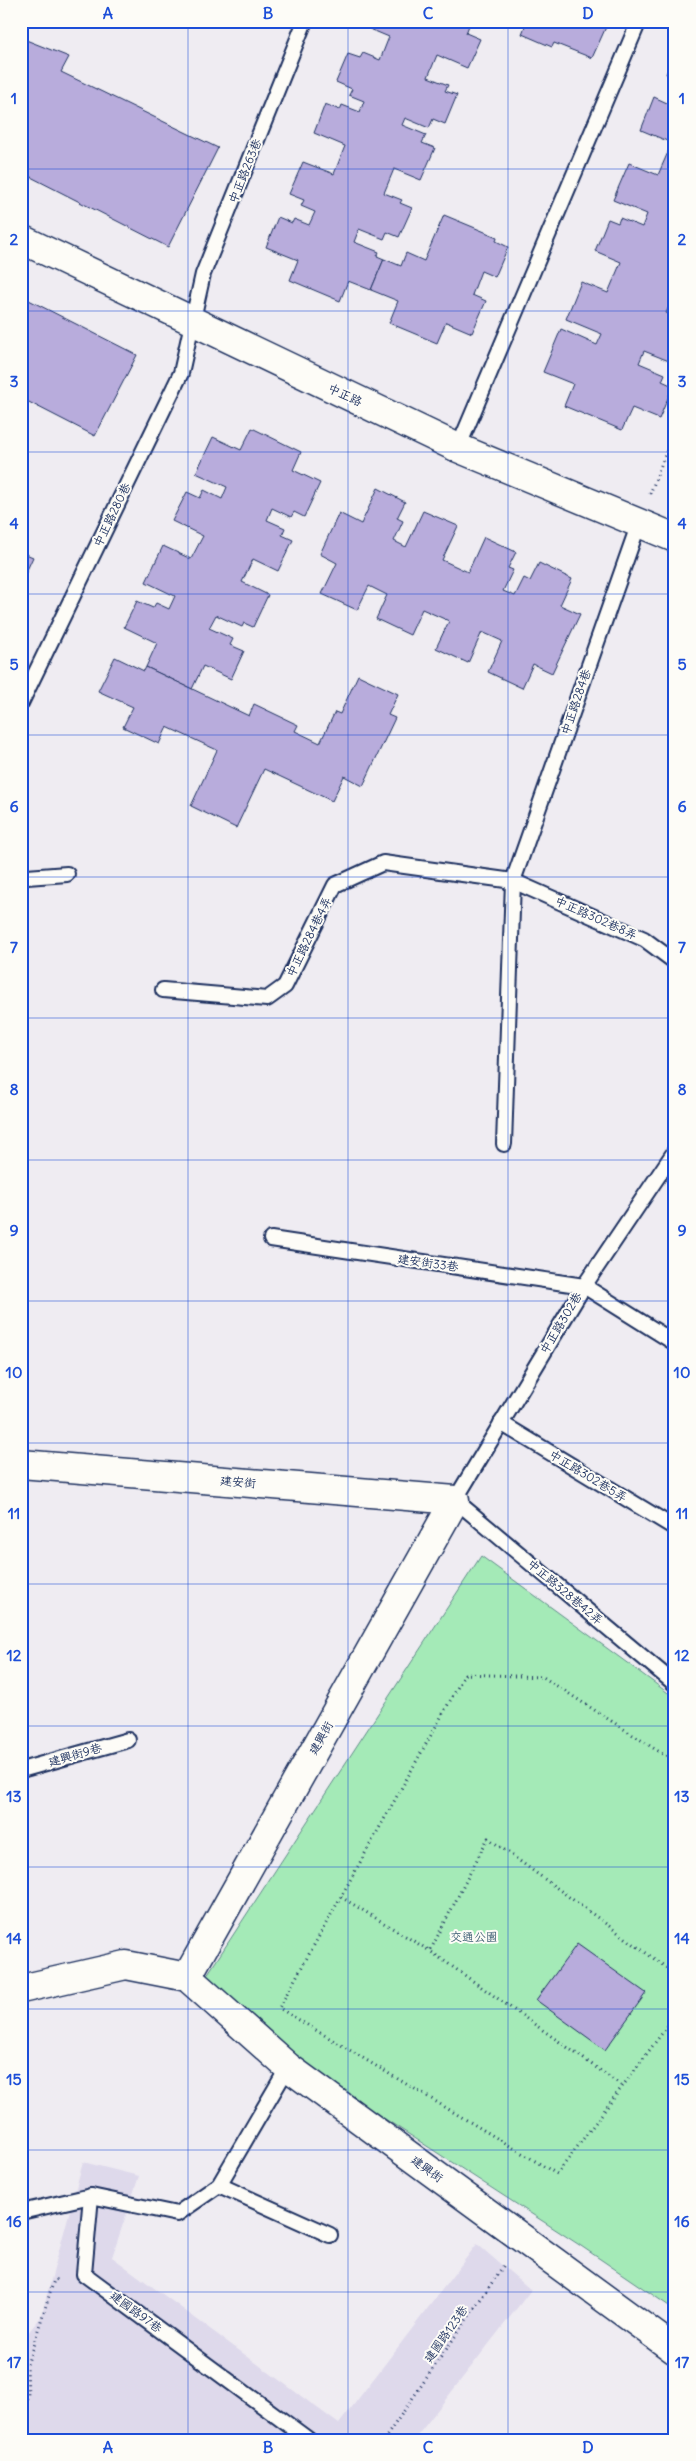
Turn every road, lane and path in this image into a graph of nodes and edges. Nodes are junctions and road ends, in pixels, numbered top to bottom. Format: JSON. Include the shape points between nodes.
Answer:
{"nodes":[{"id":1,"x":305,"y":21,"type":"edge"},
{"id":2,"x":639,"y":21,"type":"edge"},
{"id":3,"x":21,"y":239,"type":"edge"},
{"id":4,"x":192,"y":322,"type":"junction"},
{"id":5,"x":675,"y":429,"type":"edge"},
{"id":6,"x":458,"y":448,"type":"junction"},
{"id":7,"x":639,"y":523,"type":"junction"},
{"id":8,"x":675,"y":538,"type":"edge"},
{"id":9,"x":21,"y":703,"type":"edge"},
{"id":10,"x":67,"y":874,"type":"dead end"},
{"id":11,"x":21,"y":875,"type":"edge"},
{"id":12,"x":513,"y":881,"type":"junction"},
{"id":13,"x":675,"y":962,"type":"edge"},
{"id":14,"x":163,"y":990,"type":"dead end"},
{"id":15,"x":504,"y":1144,"type":"dead end"},
{"id":16,"x":675,"y":1151,"type":"edge"},
{"id":17,"x":271,"y":1240,"type":"dead end"},
{"id":18,"x":584,"y":1286,"type":"junction"},
{"id":19,"x":675,"y":1343,"type":"edge"},
{"id":20,"x":501,"y":1423,"type":"junction"},
{"id":21,"x":21,"y":1464,"type":"edge"},
{"id":22,"x":455,"y":1500,"type":"junction"},
{"id":23,"x":675,"y":1528,"type":"edge"},
{"id":24,"x":675,"y":1684,"type":"edge"},
{"id":25,"x":128,"y":1740,"type":"dead end"},
{"id":26,"x":675,"y":1762,"type":"edge"},
{"id":27,"x":21,"y":1770,"type":"edge"},
{"id":28,"x":341,"y":1897,"type":"junction"},
{"id":29,"x":430,"y":1951,"type":"junction"},
{"id":30,"x":675,"y":1974,"type":"edge"},
{"id":31,"x":187,"y":1977,"type":"junction"},
{"id":32,"x":21,"y":1989,"type":"edge"},
{"id":33,"x":675,"y":2016,"type":"edge"},
{"id":34,"x":288,"y":2067,"type":"junction"},
{"id":35,"x":621,"y":2085,"type":"junction"},
{"id":36,"x":219,"y":2185,"type":"junction"},
{"id":37,"x":91,"y":2196,"type":"junction"},
{"id":38,"x":21,"y":2212,"type":"edge"},
{"id":39,"x":330,"y":2235,"type":"dead end"},
{"id":40,"x":522,"y":2239,"type":"junction"},
{"id":41,"x":84,"y":2274,"type":"junction"},
{"id":42,"x":675,"y":2350,"type":"edge"},
{"id":43,"x":21,"y":2408,"type":"edge"},
{"id":44,"x":309,"y":2440,"type":"edge"},
{"id":45,"x":384,"y":2440,"type":"edge"}],
"edges":[{"from":1,"to":4,"type":"lane","name":"中正路263巷","via":[[203,274]]},
{"from":2,"to":6,"type":"lane"},
{"from":3,"to":4,"type":"street","name":"中正路"},
{"from":4,"to":6,"type":"street","name":"中正路"},
{"from":4,"to":9,"type":"lane","name":"中正路280巷","via":[[181,373]]},
{"from":5,"to":7,"type":"path"},
{"from":6,"to":7,"type":"street","name":"中正路"},
{"from":7,"to":8,"type":"street","name":"中正路"},
{"from":7,"to":12,"type":"lane","name":"中正路284巷"},
{"from":10,"to":11,"type":"lane"},
{"from":12,"to":13,"type":"lane","name":"中正路302巷8弄","via":[[644,939]]},
{"from":12,"to":14,"type":"lane","name":"中正路284巷4弄","via":[[384,863],[335,884],[285,986],[267,999]]},
{"from":12,"to":15,"type":"lane","name":"中正路284巷"},
{"from":16,"to":18,"type":"lane","name":"中正路302巷"},
{"from":17,"to":18,"type":"lane","name":"建安街33巷"},
{"from":18,"to":19,"type":"lane"},
{"from":18,"to":20,"type":"lane","name":"中正路302巷"},
{"from":20,"to":22,"type":"lane","name":"中正路302巷"},
{"from":20,"to":23,"type":"lane","name":"中正路302巷5弄"},
{"from":21,"to":22,"type":"street","name":"建安街"},
{"from":22,"to":24,"type":"lane","name":"中正路328巷42弄"},
{"from":22,"to":31,"type":"street","name":"建興街"},
{"from":25,"to":27,"type":"lane","name":"建興街9巷"},
{"from":26,"to":28,"type":"path","via":[[543,1677],[465,1674]]},
{"from":28,"to":29,"type":"path"},
{"from":28,"to":35,"type":"path","via":[[278,2008],[557,2174]]},
{"from":29,"to":30,"type":"path","via":[[488,1838]]},
{"from":29,"to":35,"type":"path"},
{"from":31,"to":32,"type":"street","via":[[126,1965]]},
{"from":31,"to":34,"type":"street","name":"建興街"},
{"from":33,"to":35,"type":"path"},
{"from":34,"to":36,"type":"lane"},
{"from":34,"to":40,"type":"street","name":"建興街"},
{"from":36,"to":37,"type":"lane","via":[[177,2214]]},
{"from":36,"to":39,"type":"lane"},
{"from":37,"to":38,"type":"lane"},
{"from":37,"to":41,"type":"lane"},
{"from":40,"to":42,"type":"street","name":"建興街"},
{"from":40,"to":45,"type":"path","name":"建國路123巷"},
{"from":41,"to":43,"type":"path","via":[[54,2280],[27,2365],[28,2397]]},
{"from":41,"to":44,"type":"lane","name":"建國路97巷"}]}
